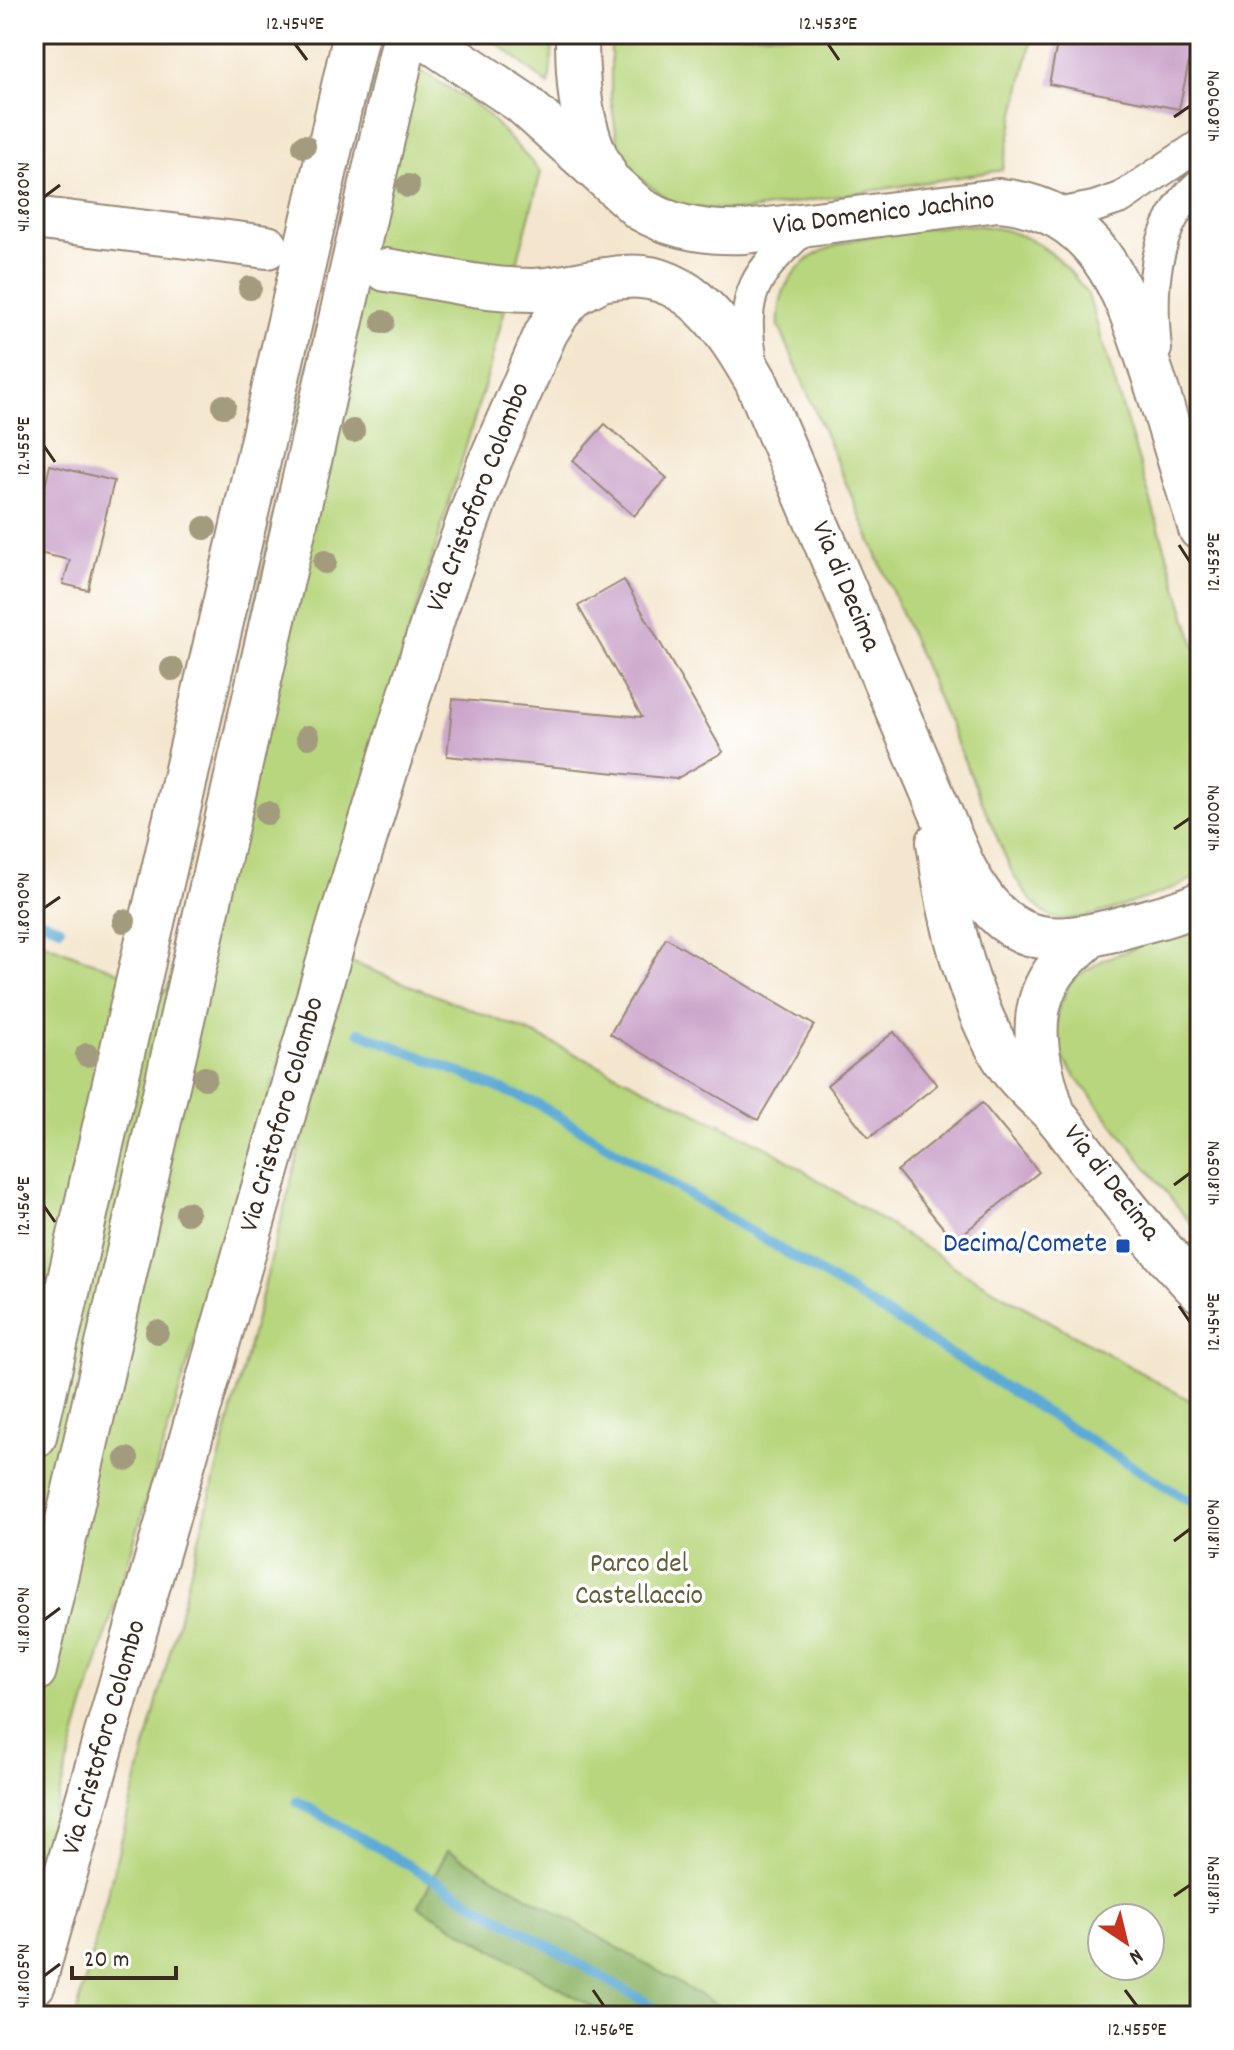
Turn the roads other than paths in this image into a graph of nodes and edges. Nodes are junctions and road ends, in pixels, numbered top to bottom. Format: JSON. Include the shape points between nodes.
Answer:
{"nodes":[{"id":1,"x":356,"y":34,"type":"edge"},
{"id":2,"x":577,"y":34,"type":"edge"},
{"id":3,"x":421,"y":40,"type":"edge"},
{"id":4,"x":1200,"y":145,"type":"edge"},
{"id":5,"x":611,"y":182,"type":"junction"},
{"id":6,"x":1200,"y":184,"type":"edge"},
{"id":7,"x":1057,"y":214,"type":"junction"},
{"id":8,"x":34,"y":218,"type":"edge"},
{"id":9,"x":809,"y":224,"type":"junction"},
{"id":10,"x":267,"y":247,"type":"dead end"},
{"id":11,"x":386,"y":270,"type":"dead end"},
{"id":12,"x":601,"y":280,"type":"junction"},
{"id":13,"x":756,"y":381,"type":"junction"},
{"id":14,"x":1160,"y":399,"type":"junction"},
{"id":15,"x":1200,"y":529,"type":"edge"},
{"id":16,"x":931,"y":794,"type":"junction"},
{"id":17,"x":1197,"y":905,"type":"edge"},
{"id":18,"x":1089,"y":937,"type":"junction"},
{"id":19,"x":1053,"y":1111,"type":"junction"},
{"id":20,"x":1200,"y":1291,"type":"edge"},
{"id":21,"x":34,"y":1436,"type":"edge"},
{"id":22,"x":34,"y":1670,"type":"edge"},
{"id":23,"x":35,"y":1973,"type":"edge"}],
"edges":[{"from":1,"to":21,"type":"highway"},
{"from":2,"to":5,"type":"main road","via":[[585,124],[594,155]]},
{"from":3,"to":5,"type":"main road","name":"Via Domenico Jachino","via":[[521,102]]},
{"from":3,"to":22,"type":"highway"},
{"from":4,"to":7,"type":"street","name":"Via Domenico Jachino","via":[[1121,198]]},
{"from":5,"to":9,"type":"main road","name":"Via Domenico Jachino","via":[[649,214],[698,231]]},
{"from":6,"to":14,"type":"street","via":[[1173,216],[1157,260],[1153,317]]},
{"from":7,"to":9,"type":"main road","name":"Via Domenico Jachino","via":[[998,200]]},
{"from":7,"to":14,"type":"main road","via":[[1096,249],[1118,281]]},
{"from":8,"to":10,"type":"main road"},
{"from":9,"to":13,"type":"street","name":"Via di Decima","via":[[762,272],[751,293],[746,320]]},
{"from":11,"to":12,"type":"main road","name":"Via di Decima","via":[[521,290]]},
{"from":12,"to":13,"type":"main road","name":"Via di Decima","via":[[653,279],[694,298],[732,341]]},
{"from":12,"to":23,"type":"main road","name":"Via Cristoforo Colombo","via":[[575,294],[546,333],[487,468],[435,613],[332,947]]},
{"from":13,"to":16,"type":"main road","name":"Via di Decima"},
{"from":14,"to":15,"type":"main road"},
{"from":16,"to":18,"type":"main road","name":"Via di Decima","via":[[974,887],[1001,918],[1039,937]]},
{"from":16,"to":19,"type":"main road","name":"Via di Decima","via":[[948,904],[976,998],[1009,1067]]},
{"from":17,"to":18,"type":"main road"},
{"from":18,"to":19,"type":"main road","name":"Via di Decima","via":[[1058,967],[1041,1002],[1036,1052]]},
{"from":19,"to":20,"type":"main road","name":"Via di Decima","via":[[1110,1189]]}]}
